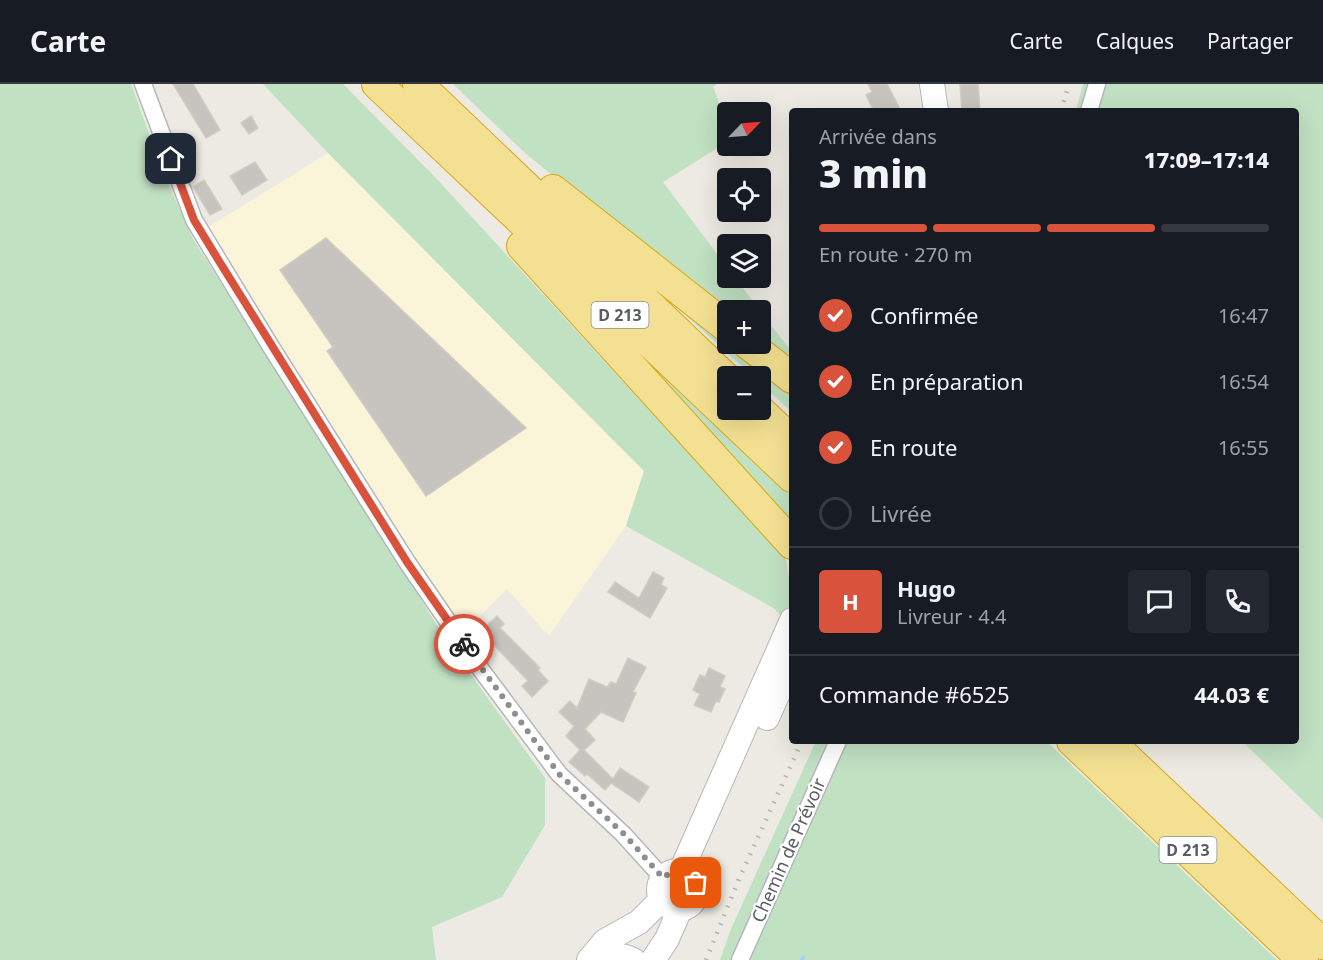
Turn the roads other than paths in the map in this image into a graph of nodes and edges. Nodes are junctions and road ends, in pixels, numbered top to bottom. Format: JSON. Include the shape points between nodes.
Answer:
{"nodes":[{"id":1,"x":143,"y":84,"type":"edge"},
{"id":2,"x":377,"y":84,"type":"edge"},
{"id":3,"x":418,"y":84,"type":"edge"},
{"id":4,"x":434,"y":84,"type":"edge"},
{"id":5,"x":932,"y":84,"type":"edge"},
{"id":6,"x":1096,"y":84,"type":"edge"},
{"id":7,"x":936,"y":108,"type":"edge"},
{"id":8,"x":1090,"y":108,"type":"edge"},
{"id":9,"x":449,"y":153,"type":"junction"},
{"id":10,"x":717,"y":319,"type":"edge"},
{"id":11,"x":761,"y":354,"type":"edge"},
{"id":12,"x":717,"y":369,"type":"edge"},
{"id":13,"x":789,"y":376,"type":"edge"},
{"id":14,"x":770,"y":420,"type":"edge"},
{"id":15,"x":789,"y":438,"type":"edge"},
{"id":16,"x":789,"y":474,"type":"edge"},
{"id":17,"x":789,"y":541,"type":"edge"},
{"id":18,"x":789,"y":627,"type":"edge"},
{"id":19,"x":789,"y":668,"type":"edge"},
{"id":20,"x":836,"y":744,"type":"edge"},
{"id":21,"x":1075,"y":744,"type":"edge"},
{"id":22,"x":1112,"y":744,"type":"edge"},
{"id":23,"x":674,"y":891,"type":"junction"},
{"id":24,"x":1323,"y":944,"type":"edge"},
{"id":25,"x":589,"y":960,"type":"edge"},
{"id":26,"x":594,"y":960,"type":"edge"},
{"id":27,"x":633,"y":960,"type":"edge"},
{"id":28,"x":652,"y":960,"type":"edge"},
{"id":29,"x":740,"y":960,"type":"edge"},
{"id":30,"x":1303,"y":960,"type":"edge"}],
"edges":[{"from":1,"to":23,"type":"street","via":[[194,220],[407,562],[559,774],[624,834]]},
{"from":2,"to":9,"type":"highway","number":"D 213"},
{"from":3,"to":12,"type":"highway","number":"D 213"},
{"from":4,"to":10,"type":"highway","via":[[537,177]]},
{"from":5,"to":7,"type":"main road"},
{"from":6,"to":8,"type":"street"},
{"from":9,"to":16,"type":"highway","number":"D 213"},
{"from":9,"to":17,"type":"highway","via":[[464,182]]},
{"from":11,"to":13,"type":"highway"},
{"from":14,"to":15,"type":"highway"},
{"from":18,"to":23,"type":"main road"},
{"from":19,"to":23,"type":"main road"},
{"from":20,"to":29,"type":"street","name":"Chemin de Prévoir"},
{"from":21,"to":30,"type":"highway","number":"D 213"},
{"from":22,"to":24,"type":"highway","number":"D 213"},
{"from":23,"to":25,"type":"main road","via":[[639,922],[605,941]]},
{"from":23,"to":28,"type":"main road","via":[[666,939]]},
{"from":26,"to":27,"type":"main road","via":[[612,954]]}]}
